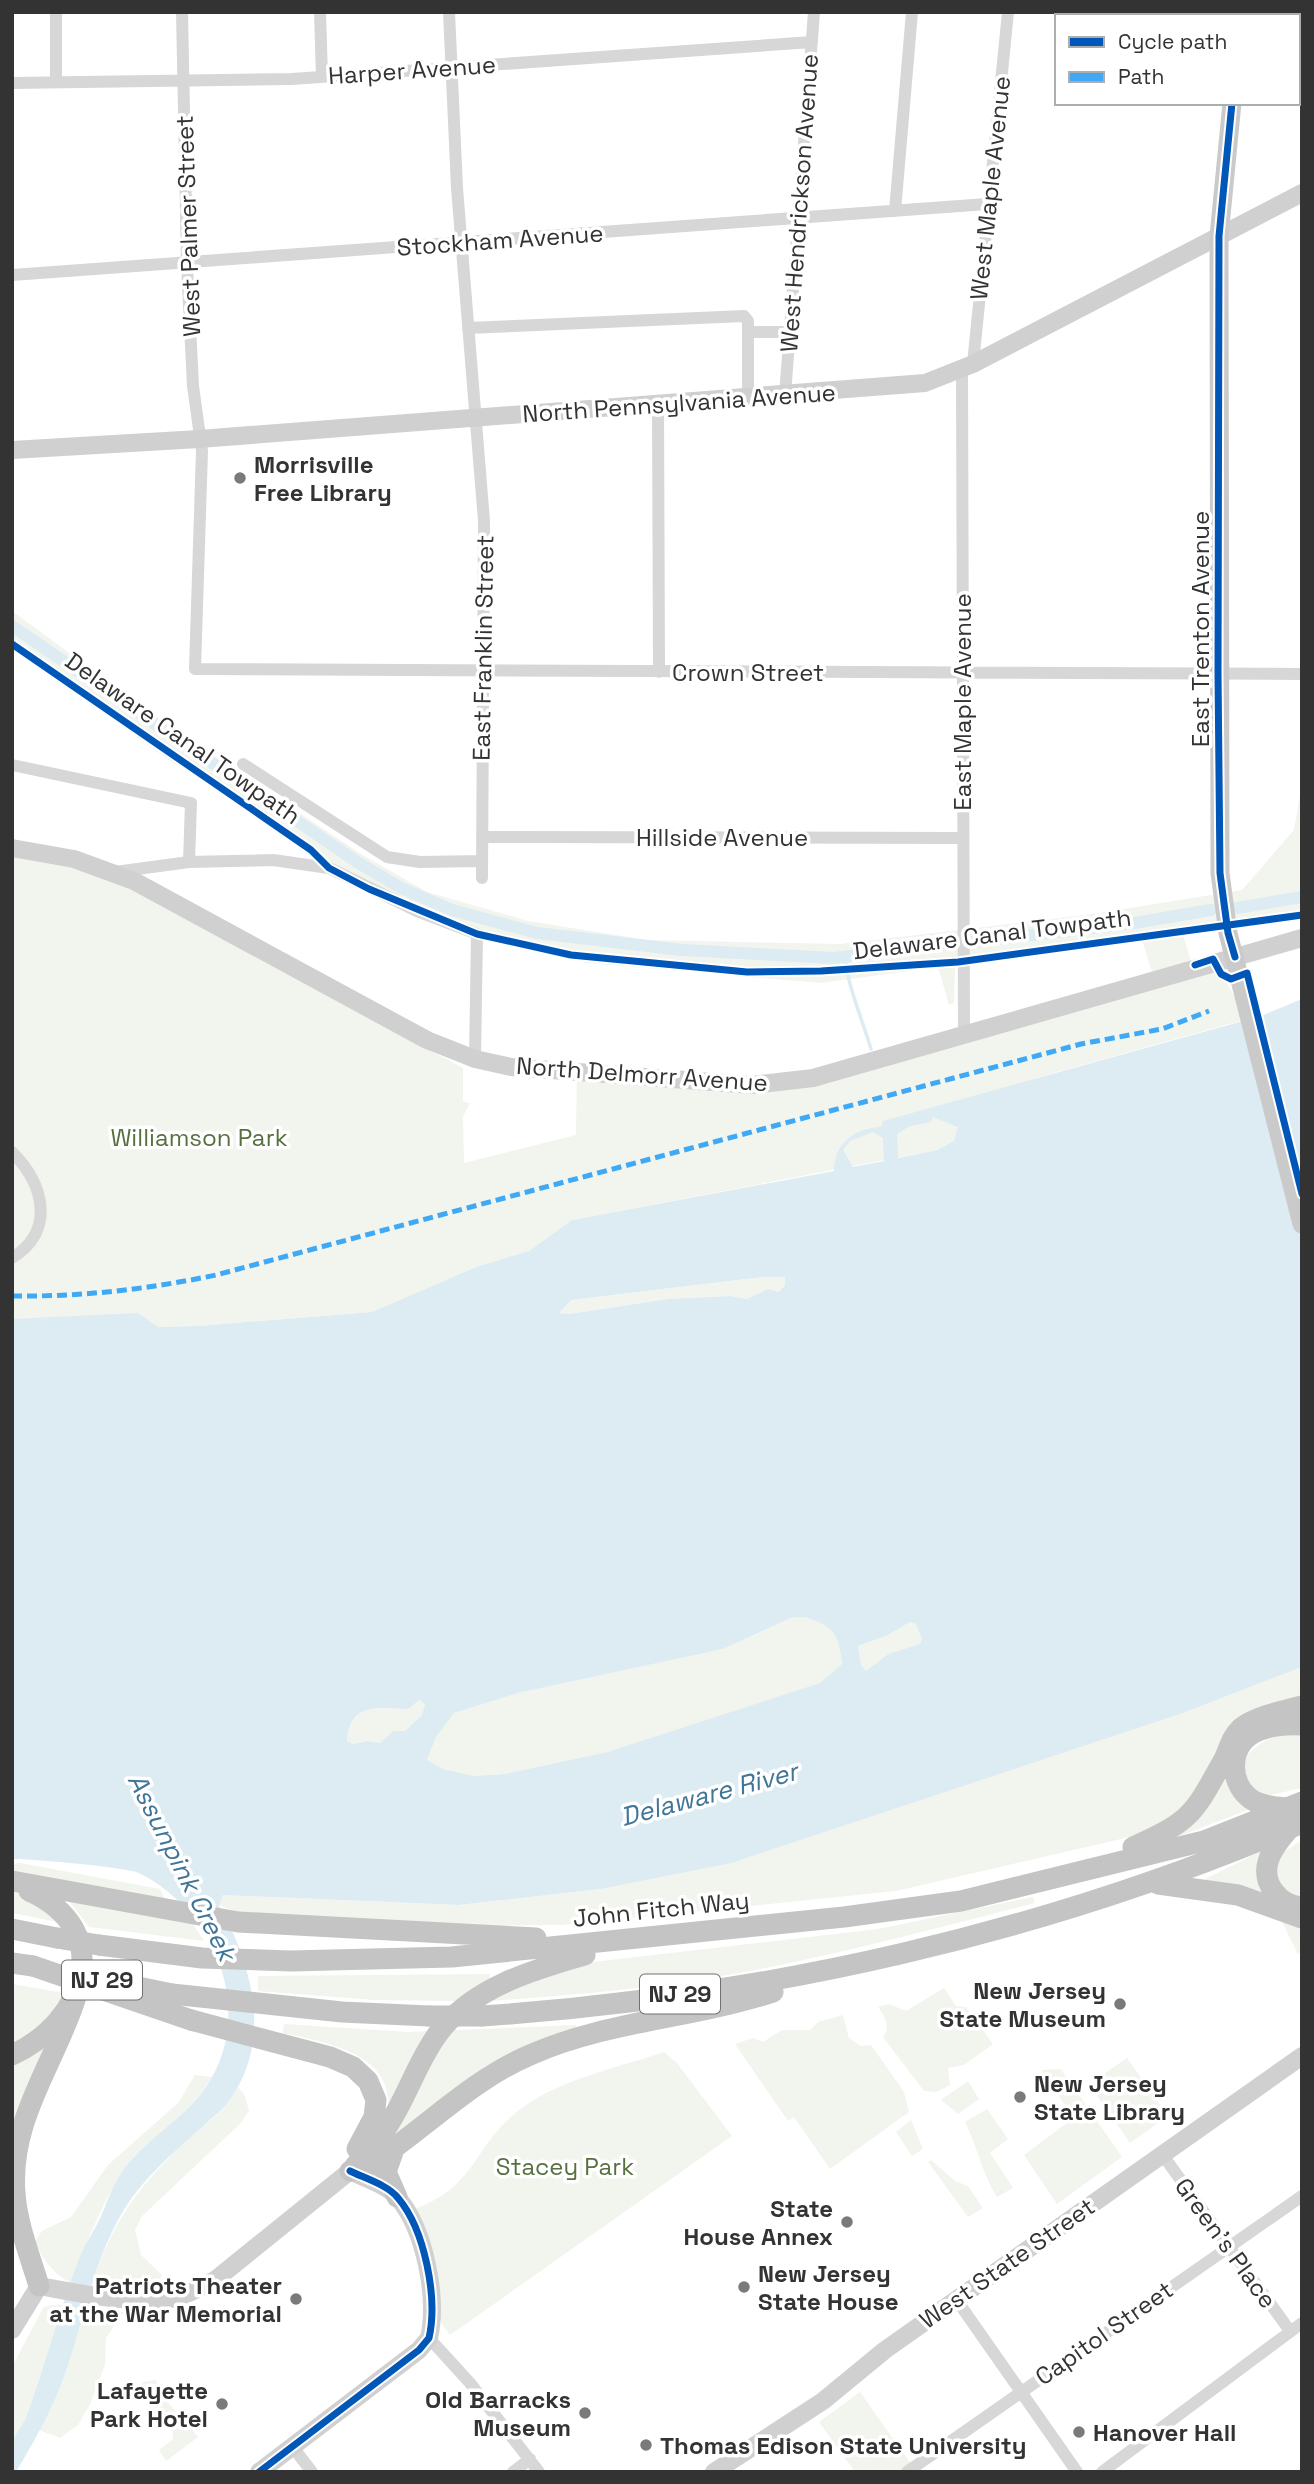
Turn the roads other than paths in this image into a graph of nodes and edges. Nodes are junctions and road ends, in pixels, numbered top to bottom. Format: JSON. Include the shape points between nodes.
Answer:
{"nodes":[{"id":1,"x":56,"y":12,"type":"edge"},
{"id":2,"x":182,"y":12,"type":"edge"},
{"id":3,"x":320,"y":12,"type":"edge"},
{"id":4,"x":449,"y":12,"type":"edge"},
{"id":5,"x":814,"y":12,"type":"edge"},
{"id":6,"x":912,"y":12,"type":"edge"},
{"id":7,"x":1008,"y":12,"type":"edge"},
{"id":8,"x":812,"y":42,"type":"junction"},
{"id":9,"x":451,"y":68,"type":"junction"},
{"id":10,"x":322,"y":77,"type":"junction"},
{"id":11,"x":183,"y":80,"type":"junction"},
{"id":12,"x":56,"y":82,"type":"junction"},
{"id":13,"x":12,"y":83,"type":"edge"},
{"id":14,"x":1232,"y":105,"type":"edge"},
{"id":15,"x":1302,"y":193,"type":"edge"},
{"id":16,"x":987,"y":204,"type":"junction"},
{"id":17,"x":895,"y":211,"type":"junction"},
{"id":18,"x":798,"y":217,"type":"junction"},
{"id":19,"x":1219,"y":236,"type":"junction"},
{"id":20,"x":461,"y":243,"type":"junction"},
{"id":21,"x":187,"y":264,"type":"junction"},
{"id":22,"x":12,"y":275,"type":"edge"},
{"id":23,"x":468,"y":328,"type":"junction"},
{"id":24,"x":748,"y":332,"type":"junction"},
{"id":25,"x":789,"y":332,"type":"junction"},
{"id":26,"x":967,"y":367,"type":"junction"},
{"id":27,"x":785,"y":395,"type":"junction"},
{"id":28,"x":748,"y":398,"type":"junction"},
{"id":29,"x":658,"y":404,"type":"junction"},
{"id":30,"x":476,"y":418,"type":"junction"},
{"id":31,"x":199,"y":439,"type":"junction"},
{"id":32,"x":12,"y":450,"type":"edge"},
{"id":33,"x":195,"y":669,"type":"joint"},
{"id":34,"x":484,"y":672,"type":"junction"},
{"id":35,"x":659,"y":672,"type":"junction"},
{"id":36,"x":961,"y":672,"type":"junction"},
{"id":37,"x":1218,"y":673,"type":"junction"},
{"id":38,"x":1302,"y":674,"type":"edge"},
{"id":39,"x":243,"y":764,"type":"dead end"},
{"id":40,"x":12,"y":765,"type":"edge"},
{"id":41,"x":482,"y":837,"type":"junction"},
{"id":42,"x":962,"y":838,"type":"junction"},
{"id":43,"x":12,"y":848,"type":"edge"},
{"id":44,"x":482,"y":861,"type":"junction"},
{"id":45,"x":189,"y":862,"type":"junction"},
{"id":46,"x":113,"y":872,"type":"junction"},
{"id":47,"x":482,"y":878,"type":"dead end"},
{"id":48,"x":1302,"y":938,"type":"edge"},
{"id":49,"x":1235,"y":957,"type":"junction"},
{"id":50,"x":964,"y":1035,"type":"junction"},
{"id":51,"x":475,"y":1059,"type":"junction"},
{"id":52,"x":12,"y":1152,"type":"edge"},
{"id":53,"x":1302,"y":1224,"type":"edge"},
{"id":54,"x":12,"y":1258,"type":"edge"},
{"id":55,"x":1302,"y":1706,"type":"edge"},
{"id":56,"x":1302,"y":1725,"type":"edge"},
{"id":57,"x":1295,"y":1815,"type":"edge"},
{"id":58,"x":1087,"y":1868,"type":"junction"},
{"id":59,"x":12,"y":1882,"type":"edge"},
{"id":60,"x":1149,"y":1883,"type":"junction"},
{"id":61,"x":1302,"y":1907,"type":"edge"},
{"id":62,"x":1302,"y":1918,"type":"edge"},
{"id":63,"x":12,"y":1929,"type":"edge"},
{"id":64,"x":687,"y":1933,"type":"junction"},
{"id":65,"x":608,"y":1942,"type":"junction"},
{"id":66,"x":876,"y":1959,"type":"junction"},
{"id":67,"x":20,"y":1964,"type":"edge"},
{"id":68,"x":75,"y":2000,"type":"junction"},
{"id":69,"x":12,"y":2055,"type":"edge"},
{"id":70,"x":1302,"y":2056,"type":"edge"},
{"id":71,"x":394,"y":2149,"type":"junction"},
{"id":72,"x":1162,"y":2154,"type":"junction"},
{"id":73,"x":350,"y":2171,"type":"junction"},
{"id":74,"x":1302,"y":2196,"type":"edge"},
{"id":75,"x":397,"y":2197,"type":"junction"},
{"id":76,"x":12,"y":2245,"type":"edge"},
{"id":77,"x":1229,"y":2246,"type":"junction"},
{"id":78,"x":48,"y":2288,"type":"junction"},
{"id":79,"x":956,"y":2299,"type":"junction"},
{"id":80,"x":1302,"y":2323,"type":"edge"},
{"id":81,"x":12,"y":2330,"type":"edge"},
{"id":82,"x":1290,"y":2332,"type":"junction"},
{"id":83,"x":429,"y":2338,"type":"junction"},
{"id":84,"x":1020,"y":2391,"type":"junction"},
{"id":85,"x":292,"y":2446,"type":"junction"},
{"id":86,"x":530,"y":2459,"type":"junction"},
{"id":87,"x":259,"y":2472,"type":"edge"},
{"id":88,"x":312,"y":2472,"type":"edge"},
{"id":89,"x":513,"y":2472,"type":"edge"},
{"id":90,"x":539,"y":2472,"type":"edge"},
{"id":91,"x":714,"y":2472,"type":"edge"},
{"id":92,"x":907,"y":2472,"type":"edge"},
{"id":93,"x":1077,"y":2472,"type":"edge"},
{"id":94,"x":1102,"y":2472,"type":"edge"}],
"edges":[{"from":1,"to":12,"type":"street"},
{"from":2,"to":11,"type":"street","name":"West Palmer Street"},
{"from":3,"to":10,"type":"street"},
{"from":4,"to":9,"type":"street","name":"East Franklin Street"},
{"from":5,"to":8,"type":"street","name":"West Hendrickson Avenue"},
{"from":6,"to":17,"type":"street"},
{"from":7,"to":16,"type":"street","name":"West Maple Avenue"},
{"from":8,"to":9,"type":"street","name":"Harper Avenue"},
{"from":8,"to":18,"type":"street","name":"West Hendrickson Avenue"},
{"from":9,"to":10,"type":"street","name":"Harper Avenue"},
{"from":9,"to":20,"type":"street","name":"East Franklin Street"},
{"from":10,"to":11,"type":"street","name":"Harper Avenue"},
{"from":11,"to":12,"type":"street","name":"Harper Avenue"},
{"from":11,"to":21,"type":"street","name":"West Palmer Street"},
{"from":12,"to":13,"type":"street","name":"Harper Avenue"},
{"from":14,"to":19,"type":"main road","name":"East Trenton Avenue"},
{"from":15,"to":19,"type":"main road","name":"North Pennsylvania Avenue"},
{"from":16,"to":17,"type":"street","name":"Stockham Avenue"},
{"from":16,"to":26,"type":"street","name":"West Maple Avenue"},
{"from":17,"to":18,"type":"street","name":"Stockham Avenue"},
{"from":18,"to":20,"type":"street","name":"Stockham Avenue"},
{"from":18,"to":25,"type":"street","name":"West Hendrickson Avenue"},
{"from":19,"to":26,"type":"main road","name":"North Pennsylvania Avenue"},
{"from":19,"to":37,"type":"main road","name":"East Trenton Avenue"},
{"from":20,"to":21,"type":"street","name":"Stockham Avenue"},
{"from":20,"to":23,"type":"street","name":"East Franklin Street"},
{"from":21,"to":22,"type":"street","name":"Stockham Avenue"},
{"from":21,"to":31,"type":"street","name":"West Palmer Street"},
{"from":23,"to":24,"type":"street","via":[[744,316]]},
{"from":23,"to":30,"type":"street","name":"East Franklin Street"},
{"from":24,"to":25,"type":"street"},
{"from":24,"to":28,"type":"street"},
{"from":25,"to":27,"type":"street","name":"West Hendrickson Avenue"},
{"from":26,"to":27,"type":"main road","name":"North Pennsylvania Avenue","via":[[910,385]]},
{"from":26,"to":36,"type":"street","name":"East Maple Avenue"},
{"from":27,"to":28,"type":"main road","name":"North Pennsylvania Avenue"},
{"from":28,"to":29,"type":"main road","name":"North Pennsylvania Avenue"},
{"from":29,"to":30,"type":"main road","name":"North Pennsylvania Avenue"},
{"from":29,"to":35,"type":"street"},
{"from":30,"to":31,"type":"main road","name":"North Pennsylvania Avenue"},
{"from":30,"to":34,"type":"street","name":"East Franklin Street","via":[[484,521]]},
{"from":31,"to":32,"type":"main road","name":"North Pennsylvania Avenue"},
{"from":31,"to":33,"type":"street","name":"West Palmer Street"},
{"from":33,"to":34,"type":"street","name":"Crown Street"},
{"from":34,"to":35,"type":"street","name":"Crown Street"},
{"from":34,"to":41,"type":"street","name":"East Franklin Street"},
{"from":35,"to":36,"type":"street","name":"Crown Street"},
{"from":36,"to":37,"type":"street","name":"Crown Street"},
{"from":36,"to":42,"type":"street","name":"East Maple Avenue"},
{"from":37,"to":38,"type":"street","name":"Crown Street"},
{"from":37,"to":49,"type":"main road","name":"East Trenton Avenue","via":[[1222,886]]},
{"from":39,"to":44,"type":"street","via":[[378,853],[420,862]]},
{"from":40,"to":45,"type":"street","via":[[191,803]]},
{"from":41,"to":42,"type":"street","name":"Hillside Avenue"},
{"from":41,"to":44,"type":"street","name":"East Franklin Street"},
{"from":42,"to":50,"type":"street","name":"East Maple Avenue"},
{"from":43,"to":46,"type":"main road","name":"North Delmorr Avenue","via":[[74,859]]},
{"from":44,"to":47,"type":"street","name":"East Franklin Street"},
{"from":45,"to":46,"type":"street"},
{"from":45,"to":51,"type":"street","via":[[273,860],[329,867],[419,912],[478,934]]},
{"from":46,"to":51,"type":"main road","name":"North Delmorr Avenue","via":[[427,1040]]},
{"from":48,"to":49,"type":"main road","name":"North Delmorr Avenue"},
{"from":49,"to":50,"type":"main road","name":"North Delmorr Avenue"},
{"from":49,"to":53,"type":"main road","name":"East Trenton Avenue"},
{"from":50,"to":51,"type":"main road","name":"North Delmorr Avenue","via":[[811,1079],[760,1085],[511,1067]]},
{"from":52,"to":54,"type":"street","via":[[30,1174],[42,1211],[36,1235]]},
{"from":55,"to":58,"type":"highway","via":[[1241,1729],[1205,1796],[1173,1828]]},
{"from":56,"to":57,"type":"highway","via":[[1254,1733],[1241,1744],[1235,1759],[1237,1783],[1244,1794]]},
{"from":57,"to":58,"type":"highway","name":"John Fitch Way","number":"NJ 29"},
{"from":57,"to":60,"type":"highway","number":"NJ 29"},
{"from":57,"to":61,"type":"highway","via":[[1269,1858],[1266,1875],[1281,1900]]},
{"from":58,"to":64,"type":"highway","name":"John Fitch Way","number":"NJ 29","via":[[961,1901]]},
{"from":59,"to":65,"type":"highway","via":[[261,1924]]},
{"from":59,"to":68,"type":"highway","via":[[46,1899],[72,1926],[82,1968]]},
{"from":60,"to":62,"type":"highway","via":[[1217,1891]]},
{"from":60,"to":66,"type":"highway","number":"NJ 29","via":[[980,1934]]},
{"from":63,"to":65,"type":"highway","name":"John Fitch Way","number":"NJ 29","bridge":true,"via":[[171,1956],[291,1961],[452,1957]]},
{"from":64,"to":65,"type":"highway","name":"John Fitch Way","number":"NJ 29"},
{"from":64,"to":73,"type":"highway","via":[[543,1966],[469,2004],[436,2035],[386,2129]]},
{"from":66,"to":67,"type":"highway","number":"NJ 29","bridge":true,"via":[[612,2004],[482,2016],[206,1999]]},
{"from":66,"to":71,"type":"highway","via":[[762,1995],[590,2035],[538,2052],[471,2088]]},
{"from":67,"to":73,"type":"highway","bridge":true,"via":[[191,2020],[346,2063],[371,2086],[376,2100],[374,2117]]},
{"from":68,"to":69,"type":"highway","via":[[52,2030]]},
{"from":68,"to":78,"type":"highway","via":[[65,2032],[24,2118],[16,2155],[18,2215]]},
{"from":70,"to":72,"type":"main road","name":"West State Street"},
{"from":71,"to":73,"type":"highway","via":[[368,2166]]},
{"from":71,"to":75,"type":"highway","via":[[386,2172]]},
{"from":72,"to":77,"type":"street","name":"Green's Place"},
{"from":72,"to":79,"type":"main road","name":"West State Street"},
{"from":73,"to":75,"type":"main road"},
{"from":73,"to":78,"type":"main road","via":[[198,2289],[163,2300]]},
{"from":74,"to":77,"type":"street","name":"Capitol Street"},
{"from":75,"to":83,"type":"main road","via":[[417,2235],[427,2269]]},
{"from":76,"to":78,"type":"highway"},
{"from":77,"to":82,"type":"street","name":"Green's Place"},
{"from":77,"to":84,"type":"street","name":"Capitol Street"},
{"from":78,"to":81,"type":"main road"},
{"from":79,"to":84,"type":"street"},
{"from":79,"to":91,"type":"main road","name":"West State Street","via":[[823,2401]]},
{"from":80,"to":82,"type":"street"},
{"from":82,"to":94,"type":"street"},
{"from":83,"to":85,"type":"main road"},
{"from":83,"to":86,"type":"street"},
{"from":84,"to":92,"type":"street","name":"Capitol Street"},
{"from":84,"to":93,"type":"street"},
{"from":85,"to":87,"type":"main road"},
{"from":85,"to":88,"type":"street"},
{"from":86,"to":89,"type":"street"},
{"from":86,"to":90,"type":"street"}]}
